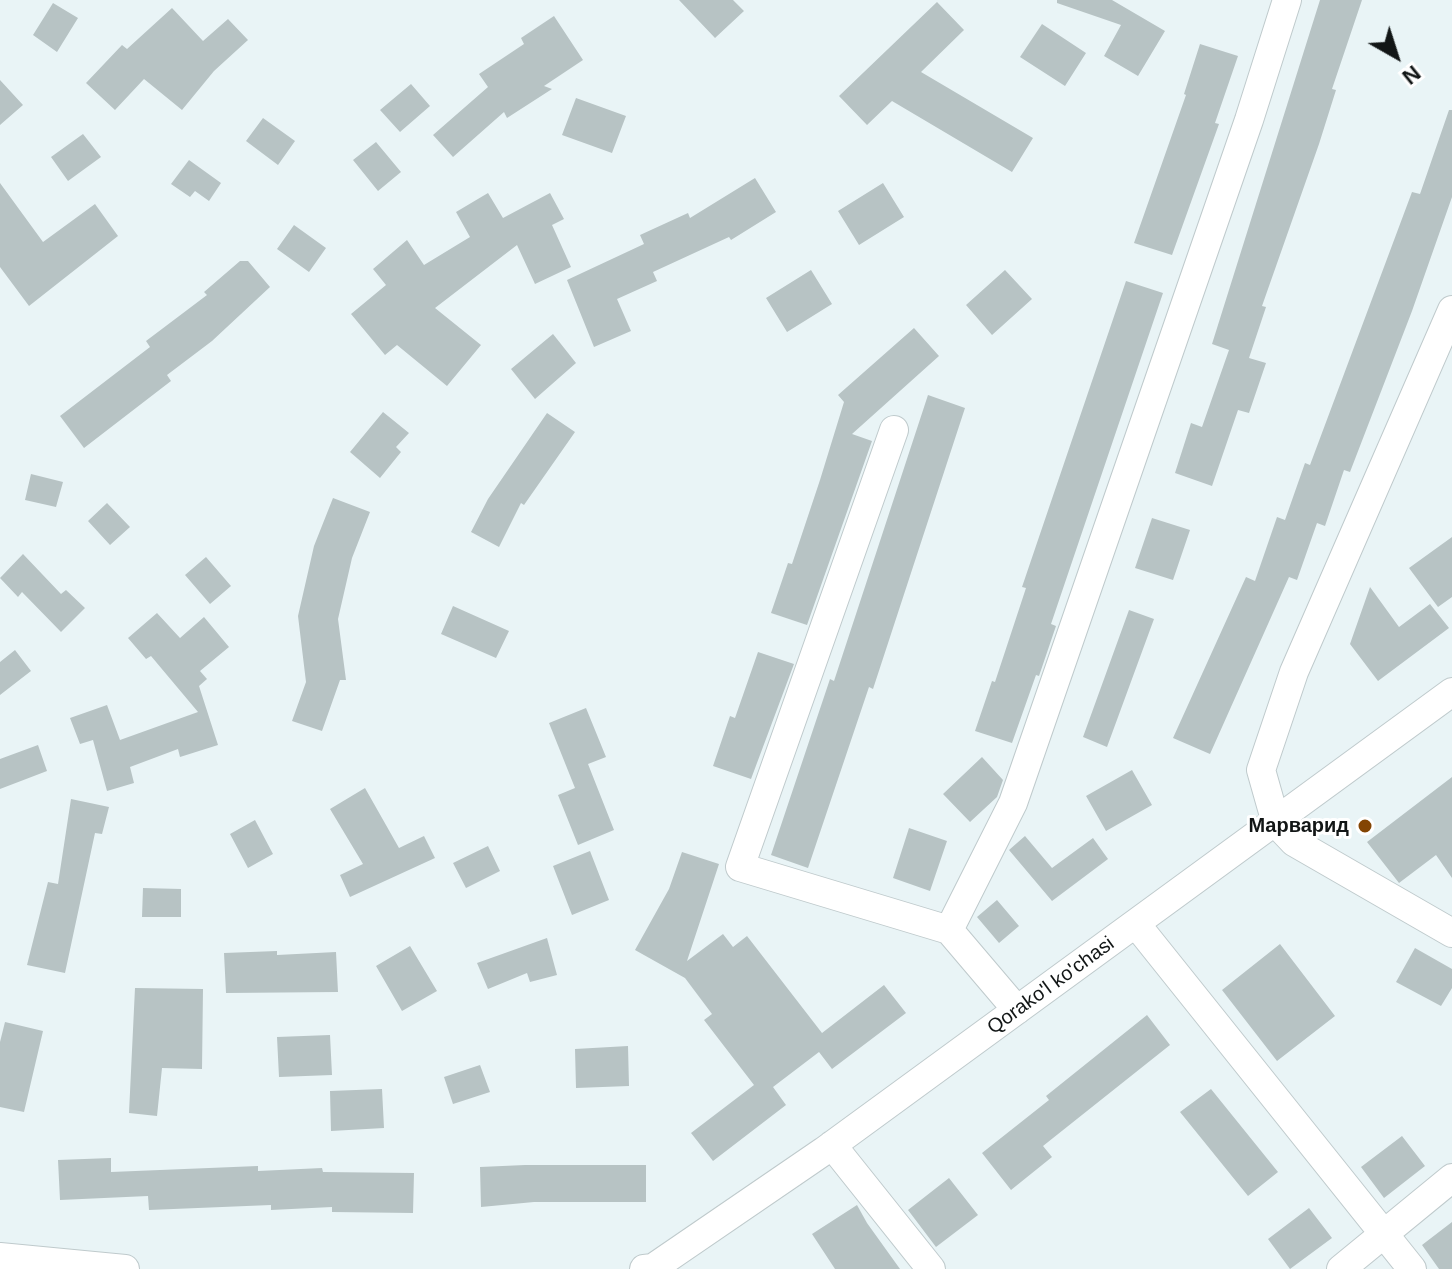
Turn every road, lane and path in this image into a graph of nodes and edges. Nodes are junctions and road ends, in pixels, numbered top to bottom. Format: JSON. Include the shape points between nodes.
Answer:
{"nodes":[{"id":1,"x":1287,"y":0,"type":"edge"},
{"id":2,"x":1452,"y":310,"type":"edge"},
{"id":3,"x":894,"y":430,"type":"dead end"},
{"id":4,"x":1452,"y":692,"type":"edge"},
{"id":5,"x":1276,"y":823,"type":"junction"},
{"id":6,"x":1136,"y":924,"type":"junction"},
{"id":7,"x":949,"y":930,"type":"junction"},
{"id":8,"x":1452,"y":933,"type":"edge"},
{"id":9,"x":1017,"y":1010,"type":"junction"},
{"id":10,"x":832,"y":1145,"type":"junction"},
{"id":11,"x":1452,"y":1178,"type":"edge"},
{"id":12,"x":1383,"y":1233,"type":"junction"},
{"id":13,"x":0,"y":1257,"type":"edge"},
{"id":14,"x":125,"y":1269,"type":"edge"},
{"id":15,"x":650,"y":1269,"type":"edge"},
{"id":16,"x":931,"y":1269,"type":"edge"},
{"id":17,"x":1341,"y":1269,"type":"edge"},
{"id":18,"x":1412,"y":1269,"type":"edge"}],
"edges":[{"from":1,"to":7,"type":"street","via":[[1013,803]]},
{"from":2,"to":5,"type":"street","via":[[1294,672],[1261,770]]},
{"from":3,"to":7,"type":"street","via":[[740,867]]},
{"from":4,"to":5,"type":"street","name":"Qorako'l ko'chasi"},
{"from":5,"to":6,"type":"street","name":"Qorako'l ko'chasi"},
{"from":5,"to":8,"type":"street","via":[[1294,842]]},
{"from":6,"to":9,"type":"street","name":"Qorako'l ko'chasi"},
{"from":6,"to":12,"type":"street"},
{"from":7,"to":9,"type":"street"},
{"from":9,"to":10,"type":"street","name":"Qorako'l ko'chasi"},
{"from":10,"to":15,"type":"street","name":"Qorako'l ko'chasi"},
{"from":10,"to":16,"type":"street"},
{"from":11,"to":12,"type":"street"},
{"from":12,"to":17,"type":"street"},
{"from":12,"to":18,"type":"street"},
{"from":13,"to":14,"type":"street"}]}
